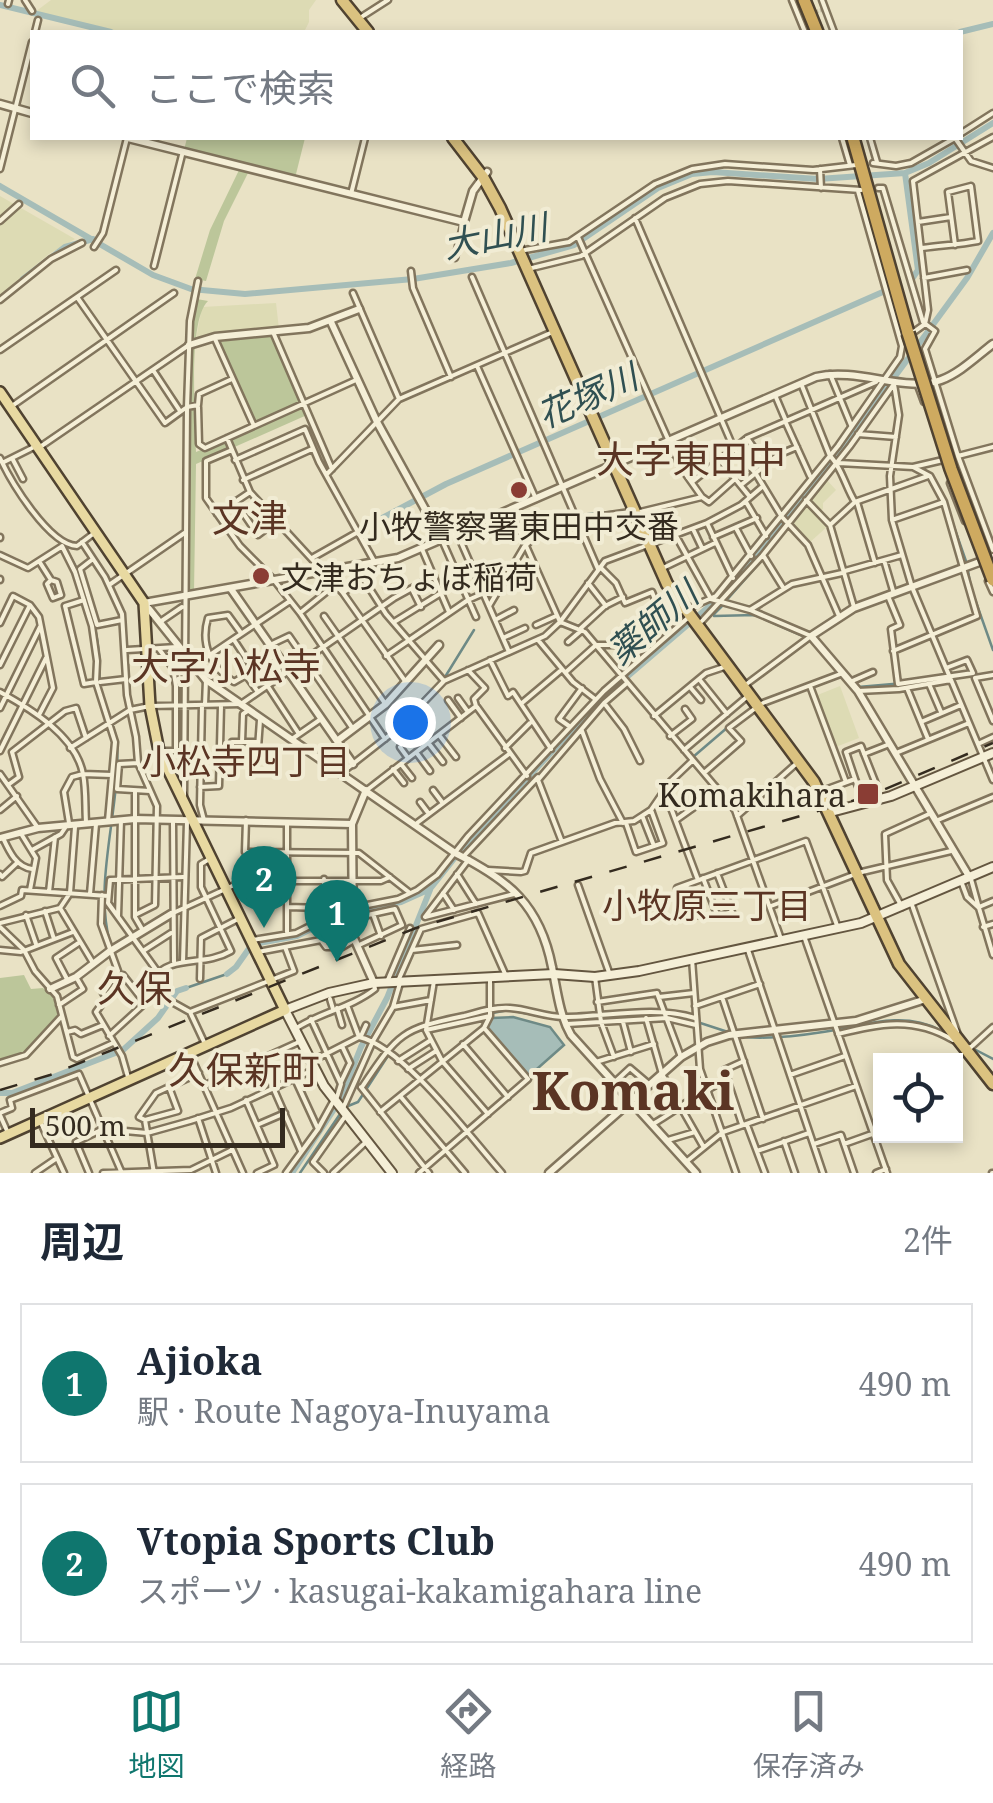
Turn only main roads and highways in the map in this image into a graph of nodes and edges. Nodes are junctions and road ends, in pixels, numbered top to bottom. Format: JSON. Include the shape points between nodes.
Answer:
{"nodes":[{"id":1,"x":342,"y":0,"type":"edge"},
{"id":2,"x":350,"y":0,"type":"edge"},
{"id":3,"x":808,"y":0,"type":"edge"},
{"id":4,"x":366,"y":30,"type":"edge"},
{"id":5,"x":374,"y":30,"type":"edge"},
{"id":6,"x":819,"y":30,"type":"edge"},
{"id":7,"x":458,"y":140,"type":"edge"},
{"id":8,"x":857,"y":140,"type":"edge"},
{"id":9,"x":530,"y":268,"type":"junction"},
{"id":10,"x":916,"y":331,"type":"junction"},
{"id":11,"x":0,"y":392,"type":"edge"},
{"id":12,"x":616,"y":464,"type":"junction"},
{"id":13,"x":651,"y":545,"type":"junction"},
{"id":14,"x":990,"y":558,"type":"edge"},
{"id":15,"x":993,"y":580,"type":"edge"},
{"id":16,"x":689,"y":611,"type":"junction"},
{"id":17,"x":749,"y":689,"type":"junction"},
{"id":18,"x":760,"y":705,"type":"junction"},
{"id":19,"x":988,"y":755,"type":"edge"},
{"id":20,"x":833,"y":812,"type":"junction"},
{"id":21,"x":993,"y":868,"type":"edge"},
{"id":22,"x":879,"y":917,"type":"junction"},
{"id":23,"x":285,"y":1010,"type":"junction"},
{"id":24,"x":966,"y":1046,"type":"junction"},
{"id":25,"x":993,"y":1081,"type":"edge"},
{"id":26,"x":4,"y":1136,"type":"edge"},
{"id":27,"x":392,"y":1173,"type":"edge"}],
"edges":[{"from":1,"to":4,"type":"highway"},
{"from":2,"to":5,"type":"highway"},
{"from":3,"to":6,"type":"highway"},
{"from":7,"to":9,"type":"highway","via":[[485,174]]},
{"from":8,"to":10,"type":"highway"},
{"from":9,"to":12,"type":"highway"},
{"from":9,"to":12,"type":"highway"},
{"from":10,"to":14,"type":"highway","bridge":true},
{"from":10,"to":15,"type":"highway","bridge":true,"via":[[951,470]]},
{"from":11,"to":23,"type":"main road","via":[[144,603],[159,751]]},
{"from":12,"to":13,"type":"highway"},
{"from":12,"to":13,"type":"highway"},
{"from":13,"to":16,"type":"highway"},
{"from":13,"to":16,"type":"highway"},
{"from":16,"to":17,"type":"highway"},
{"from":16,"to":17,"type":"highway"},
{"from":17,"to":18,"type":"highway"},
{"from":18,"to":20,"type":"highway"},
{"from":18,"to":20,"type":"highway","via":[[825,790]]},
{"from":19,"to":20,"type":"main road"},
{"from":20,"to":22,"type":"highway"},
{"from":21,"to":22,"type":"main road"},
{"from":22,"to":23,"type":"main road","via":[[610,976],[374,983]]},
{"from":22,"to":24,"type":"highway","via":[[899,957]]},
{"from":22,"to":24,"type":"highway","via":[[898,964]]},
{"from":23,"to":26,"type":"main road"},
{"from":23,"to":27,"type":"main road","via":[[339,1107]]},
{"from":24,"to":25,"type":"highway"}]}
